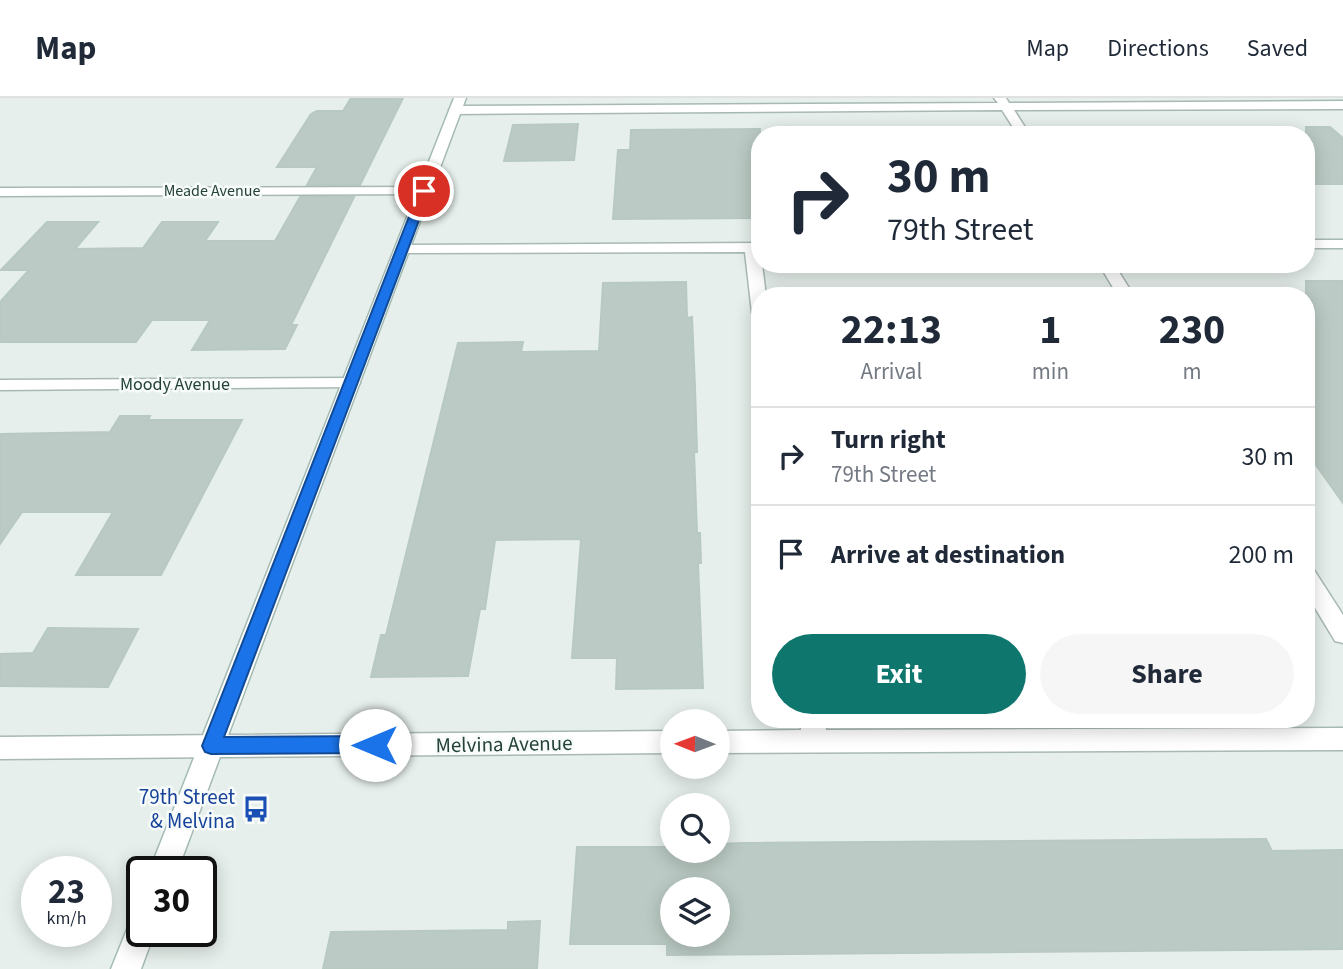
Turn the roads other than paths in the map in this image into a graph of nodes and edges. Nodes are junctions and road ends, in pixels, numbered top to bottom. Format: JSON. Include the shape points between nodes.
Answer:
{"nodes":[{"id":1,"x":1003,"y":103,"type":"edge"},
{"id":2,"x":458,"y":104,"type":"edge"},
{"id":3,"x":1343,"y":105,"type":"edge"},
{"id":4,"x":1018,"y":126,"type":"edge"},
{"id":5,"x":424,"y":191,"type":"junction"},
{"id":6,"x":0,"y":192,"type":"edge"},
{"id":7,"x":1315,"y":244,"type":"edge"},
{"id":8,"x":1343,"y":244,"type":"edge"},
{"id":9,"x":751,"y":247,"type":"edge"},
{"id":10,"x":402,"y":248,"type":"junction"},
{"id":11,"x":351,"y":383,"type":"junction"},
{"id":12,"x":0,"y":385,"type":"edge"},
{"id":13,"x":1315,"y":590,"type":"edge"},
{"id":14,"x":1343,"y":635,"type":"edge"},
{"id":15,"x":813,"y":730,"type":"edge"},
{"id":16,"x":1343,"y":739,"type":"edge"},
{"id":17,"x":730,"y":740,"type":"edge"},
{"id":18,"x":660,"y":742,"type":"edge"},
{"id":19,"x":211,"y":746,"type":"junction"},
{"id":20,"x":0,"y":748,"type":"edge"},
{"id":21,"x":169,"y":856,"type":"edge"},
{"id":22,"x":134,"y":947,"type":"edge"},
{"id":23,"x":126,"y":969,"type":"edge"}],
"edges":[{"from":1,"to":2,"type":"street"},
{"from":1,"to":3,"type":"street"},
{"from":1,"to":4,"type":"street"},
{"from":2,"to":5,"type":"street"},
{"from":5,"to":6,"type":"street","name":"Meade Avenue"},
{"from":5,"to":10,"type":"street"},
{"from":7,"to":8,"type":"street"},
{"from":9,"to":10,"type":"street"},
{"from":10,"to":11,"type":"street"},
{"from":11,"to":12,"type":"street","name":"Moody Avenue"},
{"from":11,"to":19,"type":"street"},
{"from":13,"to":14,"type":"street"},
{"from":15,"to":16,"type":"street"},
{"from":15,"to":17,"type":"street"},
{"from":18,"to":19,"type":"street","name":"Melvina Avenue"},
{"from":19,"to":20,"type":"street","name":"Melvina Avenue"},
{"from":19,"to":21,"type":"street"},
{"from":22,"to":23,"type":"street"}]}
